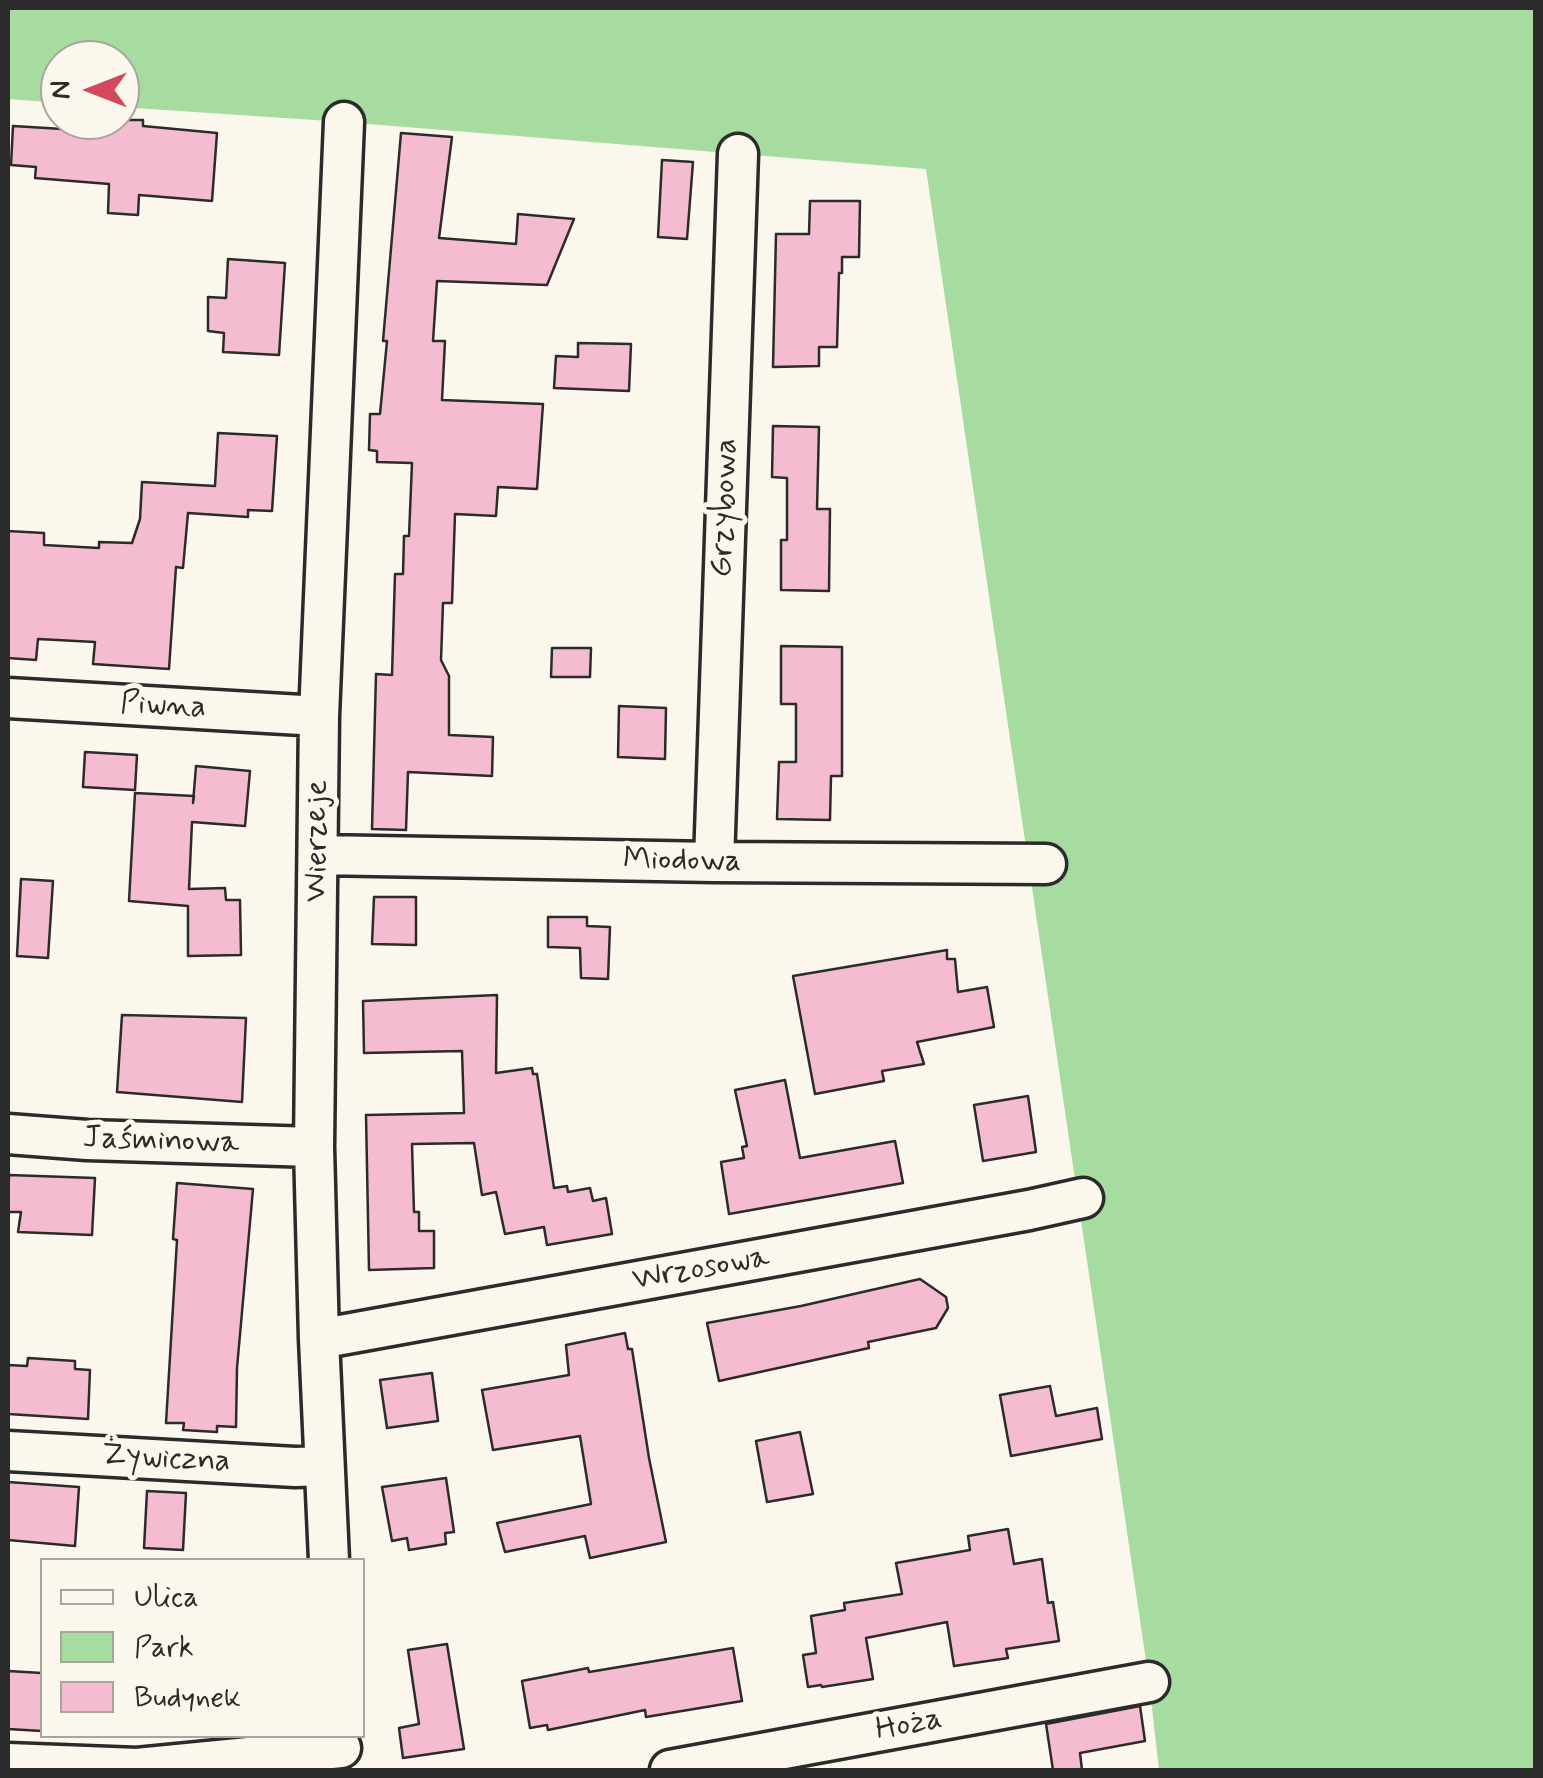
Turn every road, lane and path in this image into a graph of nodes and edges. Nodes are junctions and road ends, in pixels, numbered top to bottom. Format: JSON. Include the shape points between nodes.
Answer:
{"nodes":[{"id":1,"x":344,"y":122,"type":"dead end"},
{"id":2,"x":738,"y":154,"type":"dead end"},
{"id":3,"x":8,"y":698,"type":"edge"},
{"id":4,"x":319,"y":716,"type":"junction"},
{"id":5,"x":319,"y":855,"type":"junction"},
{"id":6,"x":714,"y":862,"type":"junction"},
{"id":7,"x":1046,"y":864,"type":"dead end"},
{"id":8,"x":8,"y":1134,"type":"edge"},
{"id":9,"x":314,"y":1147,"type":"junction"},
{"id":10,"x":1082,"y":1198,"type":"dead end"},
{"id":11,"x":319,"y":1339,"type":"junction"},
{"id":12,"x":8,"y":1451,"type":"edge"},
{"id":13,"x":324,"y":1466,"type":"junction"},
{"id":14,"x":330,"y":1558,"type":"edge"},
{"id":15,"x":1148,"y":1682,"type":"dead end"},
{"id":16,"x":342,"y":1752,"type":"edge"},
{"id":17,"x":8,"y":1763,"type":"edge"},
{"id":18,"x":670,"y":1770,"type":"edge"}],
"edges":[{"from":1,"to":4,"type":"street","name":"Wierzeje"},
{"from":2,"to":6,"type":"street","name":"Grzybowa"},
{"from":3,"to":4,"type":"street","name":"Piwna"},
{"from":4,"to":5,"type":"street","name":"Wierzeje"},
{"from":5,"to":6,"type":"street","name":"Miodowa"},
{"from":5,"to":9,"type":"street","name":"Wierzeje"},
{"from":6,"to":7,"type":"street","name":"Miodowa"},
{"from":8,"to":9,"type":"street","name":"Jaśminowa"},
{"from":9,"to":11,"type":"street","name":"Wierzeje"},
{"from":10,"to":11,"type":"street","name":"Wrzosowa"},
{"from":11,"to":13,"type":"street","name":"Wierzeje"},
{"from":12,"to":13,"type":"street","name":"Żywiczna"},
{"from":13,"to":14,"type":"street","name":"Wierzeje"},
{"from":15,"to":18,"type":"street","name":"Hoża"},
{"from":16,"to":17,"type":"street","via":[[136,1768]]}]}
